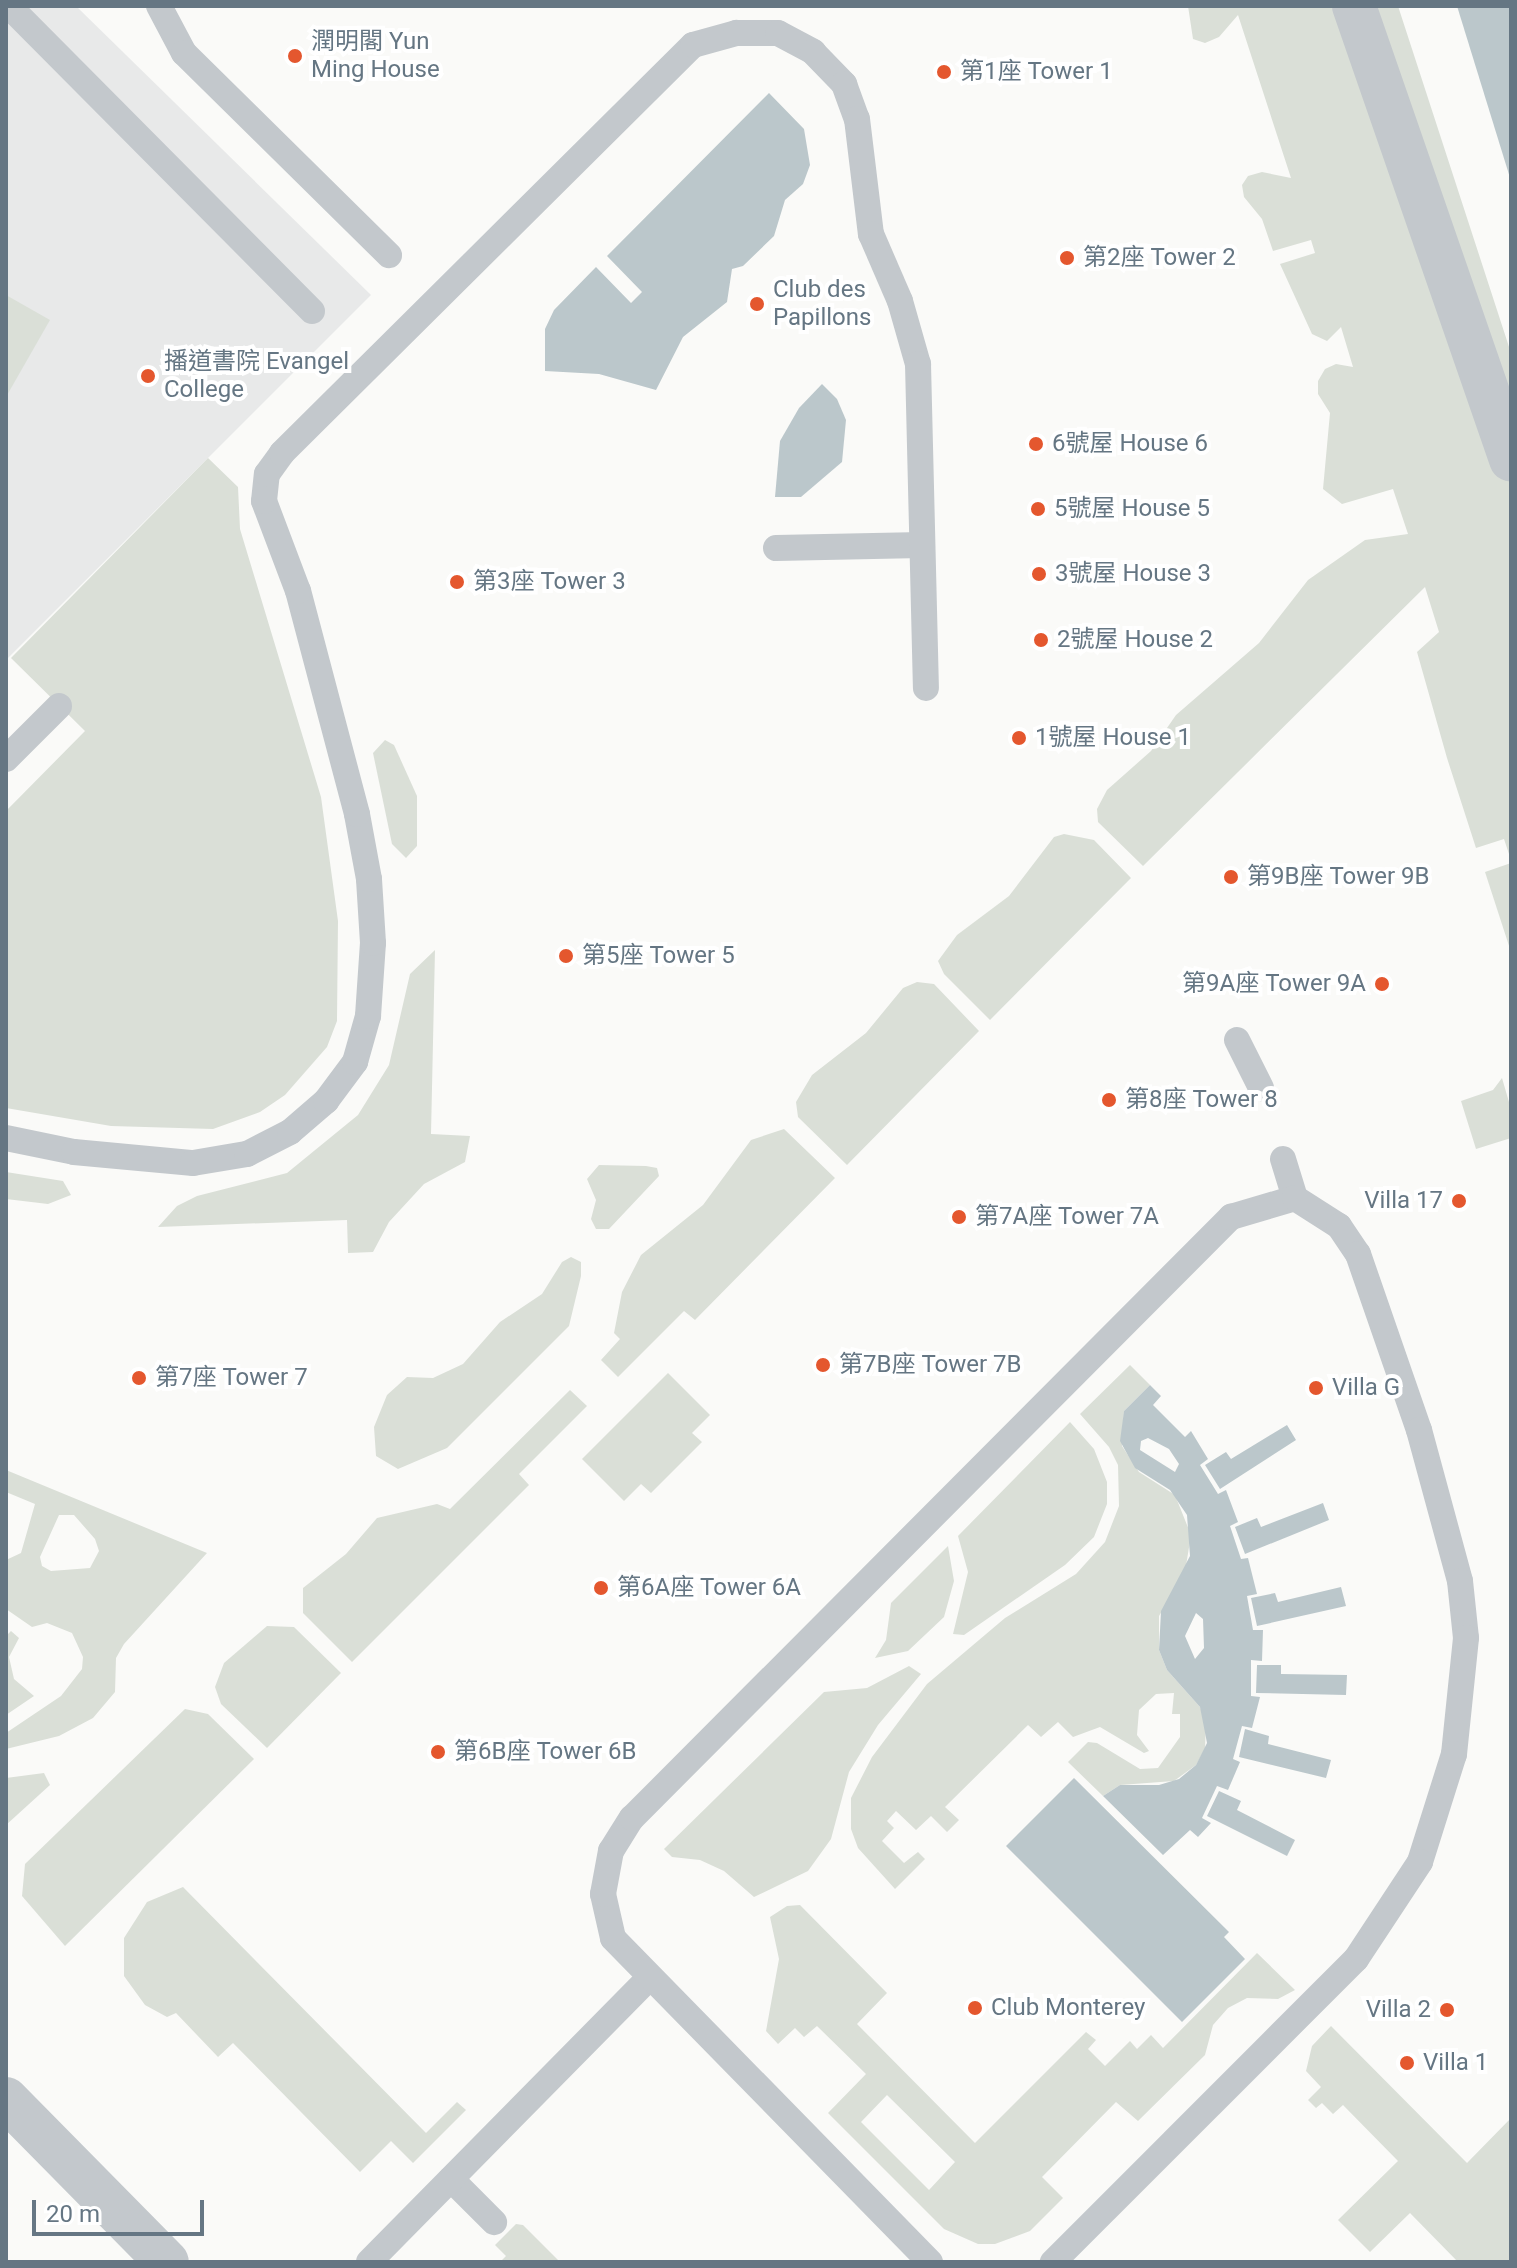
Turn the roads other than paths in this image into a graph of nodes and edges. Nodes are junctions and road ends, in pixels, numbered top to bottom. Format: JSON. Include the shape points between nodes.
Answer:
{"nodes":[{"id":1,"x":9,"y":6,"type":"edge"},
{"id":2,"x":159,"y":6,"type":"edge"},
{"id":3,"x":1354,"y":6,"type":"edge"},
{"id":4,"x":389,"y":255,"type":"dead end"},
{"id":5,"x":312,"y":311,"type":"dead end"},
{"id":6,"x":1511,"y":460,"type":"edge"},
{"id":7,"x":922,"y":545,"type":"junction"},
{"id":8,"x":776,"y":548,"type":"dead end"},
{"id":9,"x":926,"y":688,"type":"dead end"},
{"id":10,"x":59,"y":706,"type":"dead end"},
{"id":11,"x":6,"y":759,"type":"edge"},
{"id":12,"x":1237,"y":1040,"type":"dead end"},
{"id":13,"x":1261,"y":1088,"type":"dead end"},
{"id":14,"x":6,"y":1138,"type":"edge"},
{"id":15,"x":1283,"y":1159,"type":"dead end"},
{"id":16,"x":1295,"y":1198,"type":"junction"},
{"id":17,"x":649,"y":1978,"type":"junction"},
{"id":18,"x":6,"y":2099,"type":"edge"},
{"id":19,"x":451,"y":2179,"type":"junction"},
{"id":20,"x":494,"y":2222,"type":"dead end"},
{"id":21,"x":167,"y":2262,"type":"edge"},
{"id":22,"x":369,"y":2262,"type":"edge"},
{"id":23,"x":930,"y":2262,"type":"edge"},
{"id":24,"x":1053,"y":2262,"type":"edge"}],
"edges":[{"from":1,"to":5,"type":"lane"},
{"from":2,"to":4,"type":"lane","via":[[184,53]]},
{"from":3,"to":6,"type":"street"},
{"from":7,"to":8,"type":"lane"},
{"from":7,"to":9,"type":"lane"},
{"from":7,"to":14,"type":"lane","via":[[918,364],[900,301],[871,234],[857,119],[844,84],[813,52],[778,33],[736,33],[693,45],[282,453],[267,474],[264,501],[298,591],[369,879],[368,1016],[355,1062],[326,1101],[302,1122],[247,1154],[193,1163],[74,1152]]},
{"from":10,"to":11,"type":"lane"},
{"from":12,"to":13,"type":"lane"},
{"from":15,"to":16,"type":"lane"},
{"from":16,"to":17,"type":"lane","via":[[1231,1217],[632,1818],[611,1851],[603,1894],[613,1938]]},
{"from":16,"to":24,"type":"lane","via":[[1339,1226],[1358,1254],[1423,1442],[1460,1581],[1466,1638],[1454,1754],[1420,1862],[1356,1959]]},
{"from":17,"to":19,"type":"lane"},
{"from":17,"to":23,"type":"lane"},
{"from":18,"to":21,"type":"street"},
{"from":19,"to":20,"type":"lane"},
{"from":19,"to":22,"type":"lane"}]}
